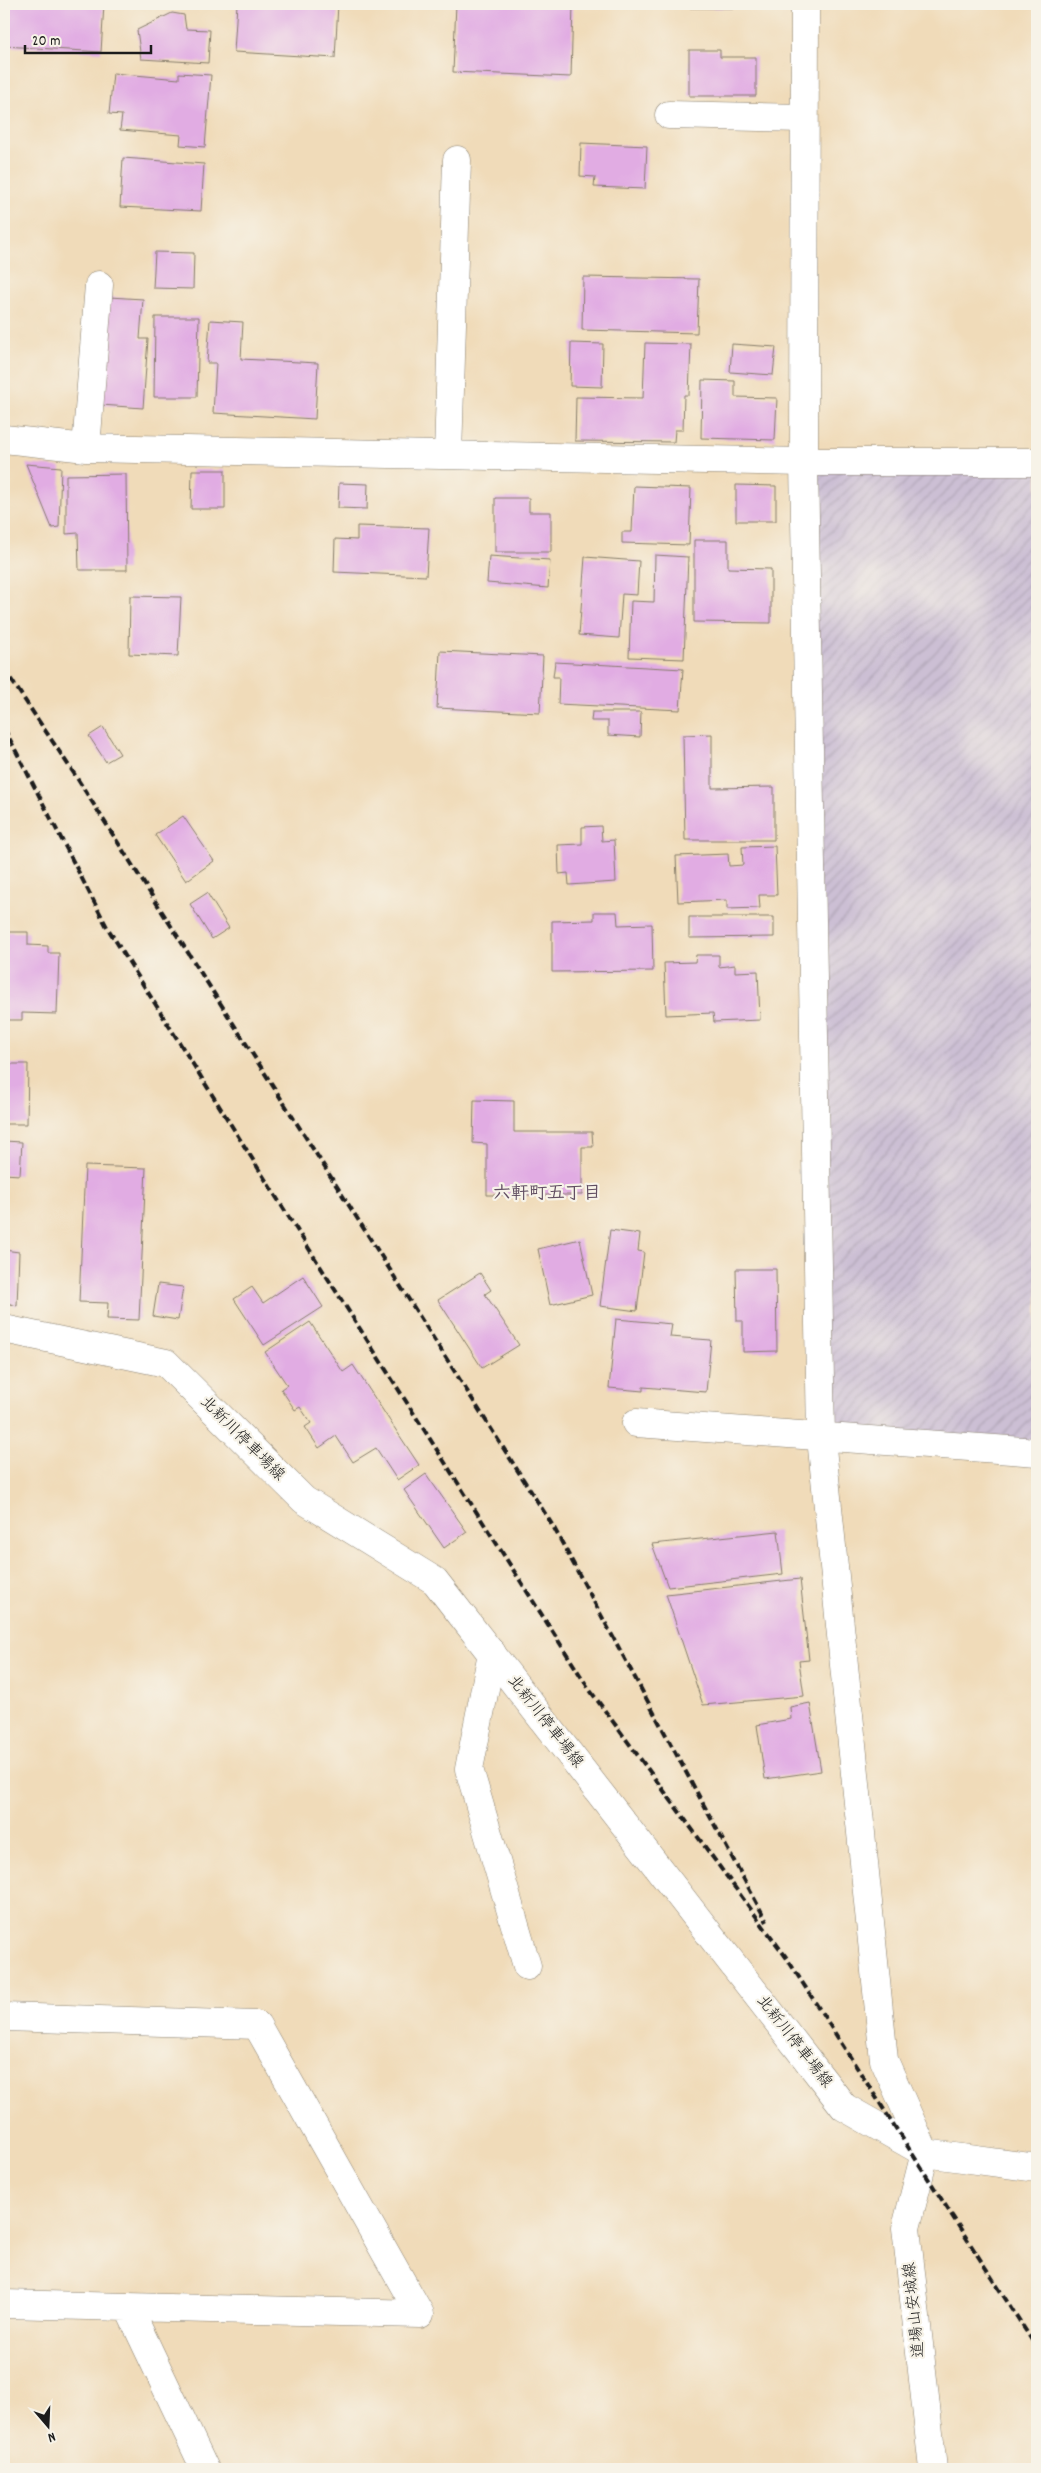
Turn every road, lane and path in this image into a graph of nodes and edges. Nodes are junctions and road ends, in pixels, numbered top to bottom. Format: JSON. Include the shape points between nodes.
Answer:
{"nodes":[{"id":1,"x":804,"y":4,"type":"edge"},
{"id":2,"x":670,"y":115,"type":"dead end"},
{"id":3,"x":804,"y":118,"type":"junction"},
{"id":4,"x":457,"y":160,"type":"dead end"},
{"id":5,"x":99,"y":285,"type":"dead end"},
{"id":6,"x":4,"y":439,"type":"edge"},
{"id":7,"x":86,"y":448,"type":"junction"},
{"id":8,"x":448,"y":454,"type":"junction"},
{"id":9,"x":804,"y":462,"type":"junction"},
{"id":10,"x":1037,"y":462,"type":"edge"},
{"id":11,"x":4,"y":1329,"type":"edge"},
{"id":12,"x":636,"y":1423,"type":"dead end"},
{"id":13,"x":821,"y":1438,"type":"junction"},
{"id":14,"x":1037,"y":1452,"type":"edge"},
{"id":15,"x":492,"y":1653,"type":"junction"},
{"id":16,"x":527,"y":1966,"type":"dead end"},
{"id":17,"x":4,"y":2017,"type":"edge"},
{"id":18,"x":925,"y":2153,"type":"junction"},
{"id":19,"x":1037,"y":2168,"type":"edge"},
{"id":20,"x":4,"y":2304,"type":"edge"},
{"id":21,"x":128,"y":2307,"type":"junction"},
{"id":22,"x":205,"y":2469,"type":"edge"},
{"id":23,"x":933,"y":2469,"type":"edge"}],
"edges":[{"from":1,"to":3,"type":"street"},
{"from":2,"to":3,"type":"street"},
{"from":3,"to":9,"type":"street"},
{"from":4,"to":8,"type":"street"},
{"from":5,"to":7,"type":"street"},
{"from":6,"to":7,"type":"street"},
{"from":7,"to":8,"type":"street"},
{"from":8,"to":9,"type":"street"},
{"from":9,"to":10,"type":"street"},
{"from":9,"to":13,"type":"street"},
{"from":11,"to":15,"type":"street","name":"北新川停車場線","via":[[166,1363],[304,1500],[435,1581]]},
{"from":12,"to":13,"type":"street"},
{"from":13,"to":14,"type":"street"},
{"from":13,"to":18,"type":"street","via":[[884,2060]]},
{"from":15,"to":16,"type":"street","via":[[469,1769]]},
{"from":15,"to":18,"type":"street","name":"北新川停車場線","via":[[844,2106]]},
{"from":17,"to":21,"type":"street","via":[[257,2025],[420,2314]]},
{"from":18,"to":19,"type":"street","name":"北新川停車場線"},
{"from":18,"to":23,"type":"street","name":"道場山安城線","via":[[906,2228]]},
{"from":20,"to":21,"type":"street"},
{"from":21,"to":22,"type":"street"}]}
